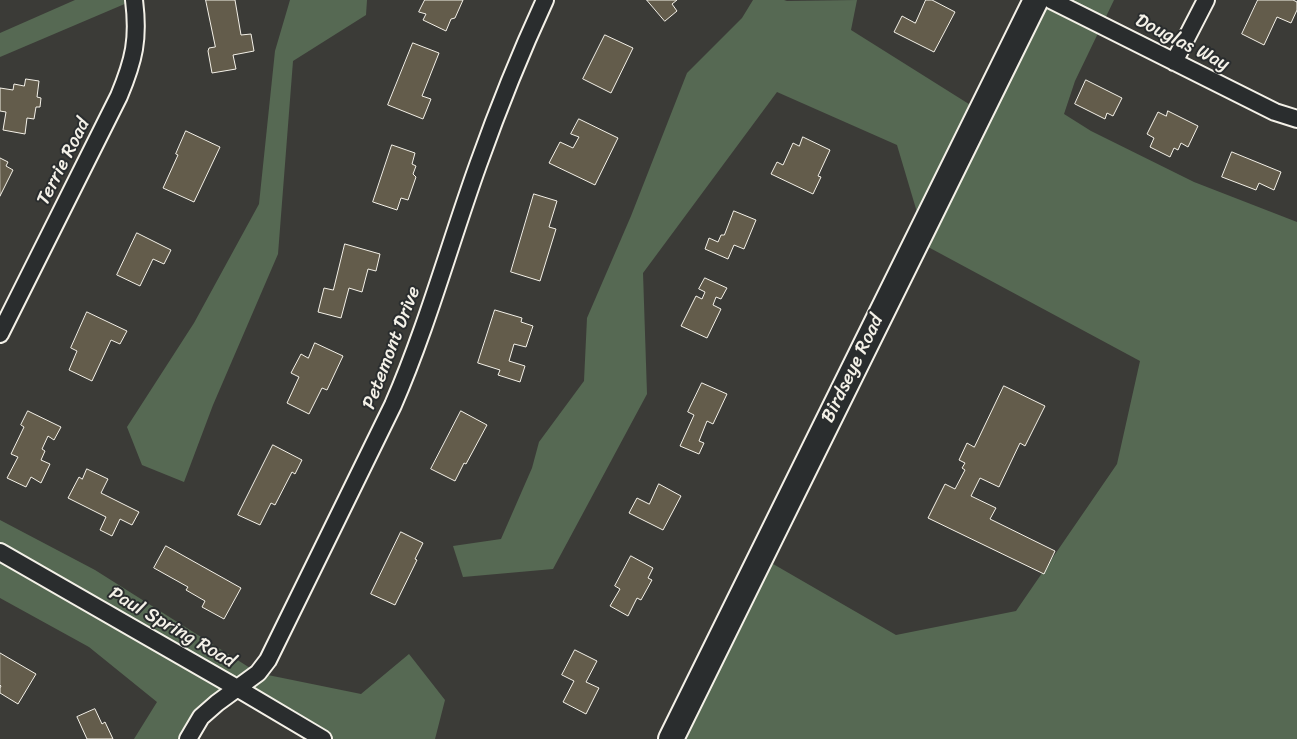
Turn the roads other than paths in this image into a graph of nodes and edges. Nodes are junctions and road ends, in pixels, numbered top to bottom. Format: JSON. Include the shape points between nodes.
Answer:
{"nodes":[{"id":1,"x":134,"y":0,"type":"edge"},
{"id":2,"x":545,"y":0,"type":"edge"},
{"id":3,"x":1036,"y":0,"type":"edge"},
{"id":4,"x":1052,"y":0,"type":"edge"},
{"id":5,"x":1206,"y":0,"type":"edge"},
{"id":6,"x":1174,"y":62,"type":"junction"},
{"id":7,"x":1297,"y":119,"type":"edge"},
{"id":8,"x":0,"y":334,"type":"edge"},
{"id":9,"x":0,"y":552,"type":"edge"},
{"id":10,"x":237,"y":688,"type":"junction"},
{"id":11,"x":188,"y":739,"type":"edge"},
{"id":12,"x":323,"y":739,"type":"edge"},
{"id":13,"x":671,"y":739,"type":"edge"}],
"edges":[{"from":1,"to":8,"type":"street","name":"Terrie Road","via":[[137,22],[135,47],[119,96]]},
{"from":2,"to":10,"type":"street","name":"Petemont Drive","via":[[522,49],[481,157],[424,328],[393,405],[268,660],[258,673]]},
{"from":3,"to":13,"type":"main road","name":"Birdseye Road"},
{"from":4,"to":6,"type":"street","name":"Douglas Way"},
{"from":5,"to":6,"type":"street"},
{"from":6,"to":7,"type":"street","name":"Douglas Way","via":[[1275,112]]},
{"from":9,"to":10,"type":"street","name":"Paul Spring Road"},
{"from":10,"to":11,"type":"street","name":"Petemont Drive","via":[[201,717]]},
{"from":10,"to":12,"type":"street","name":"Paul Spring Road"}]}
